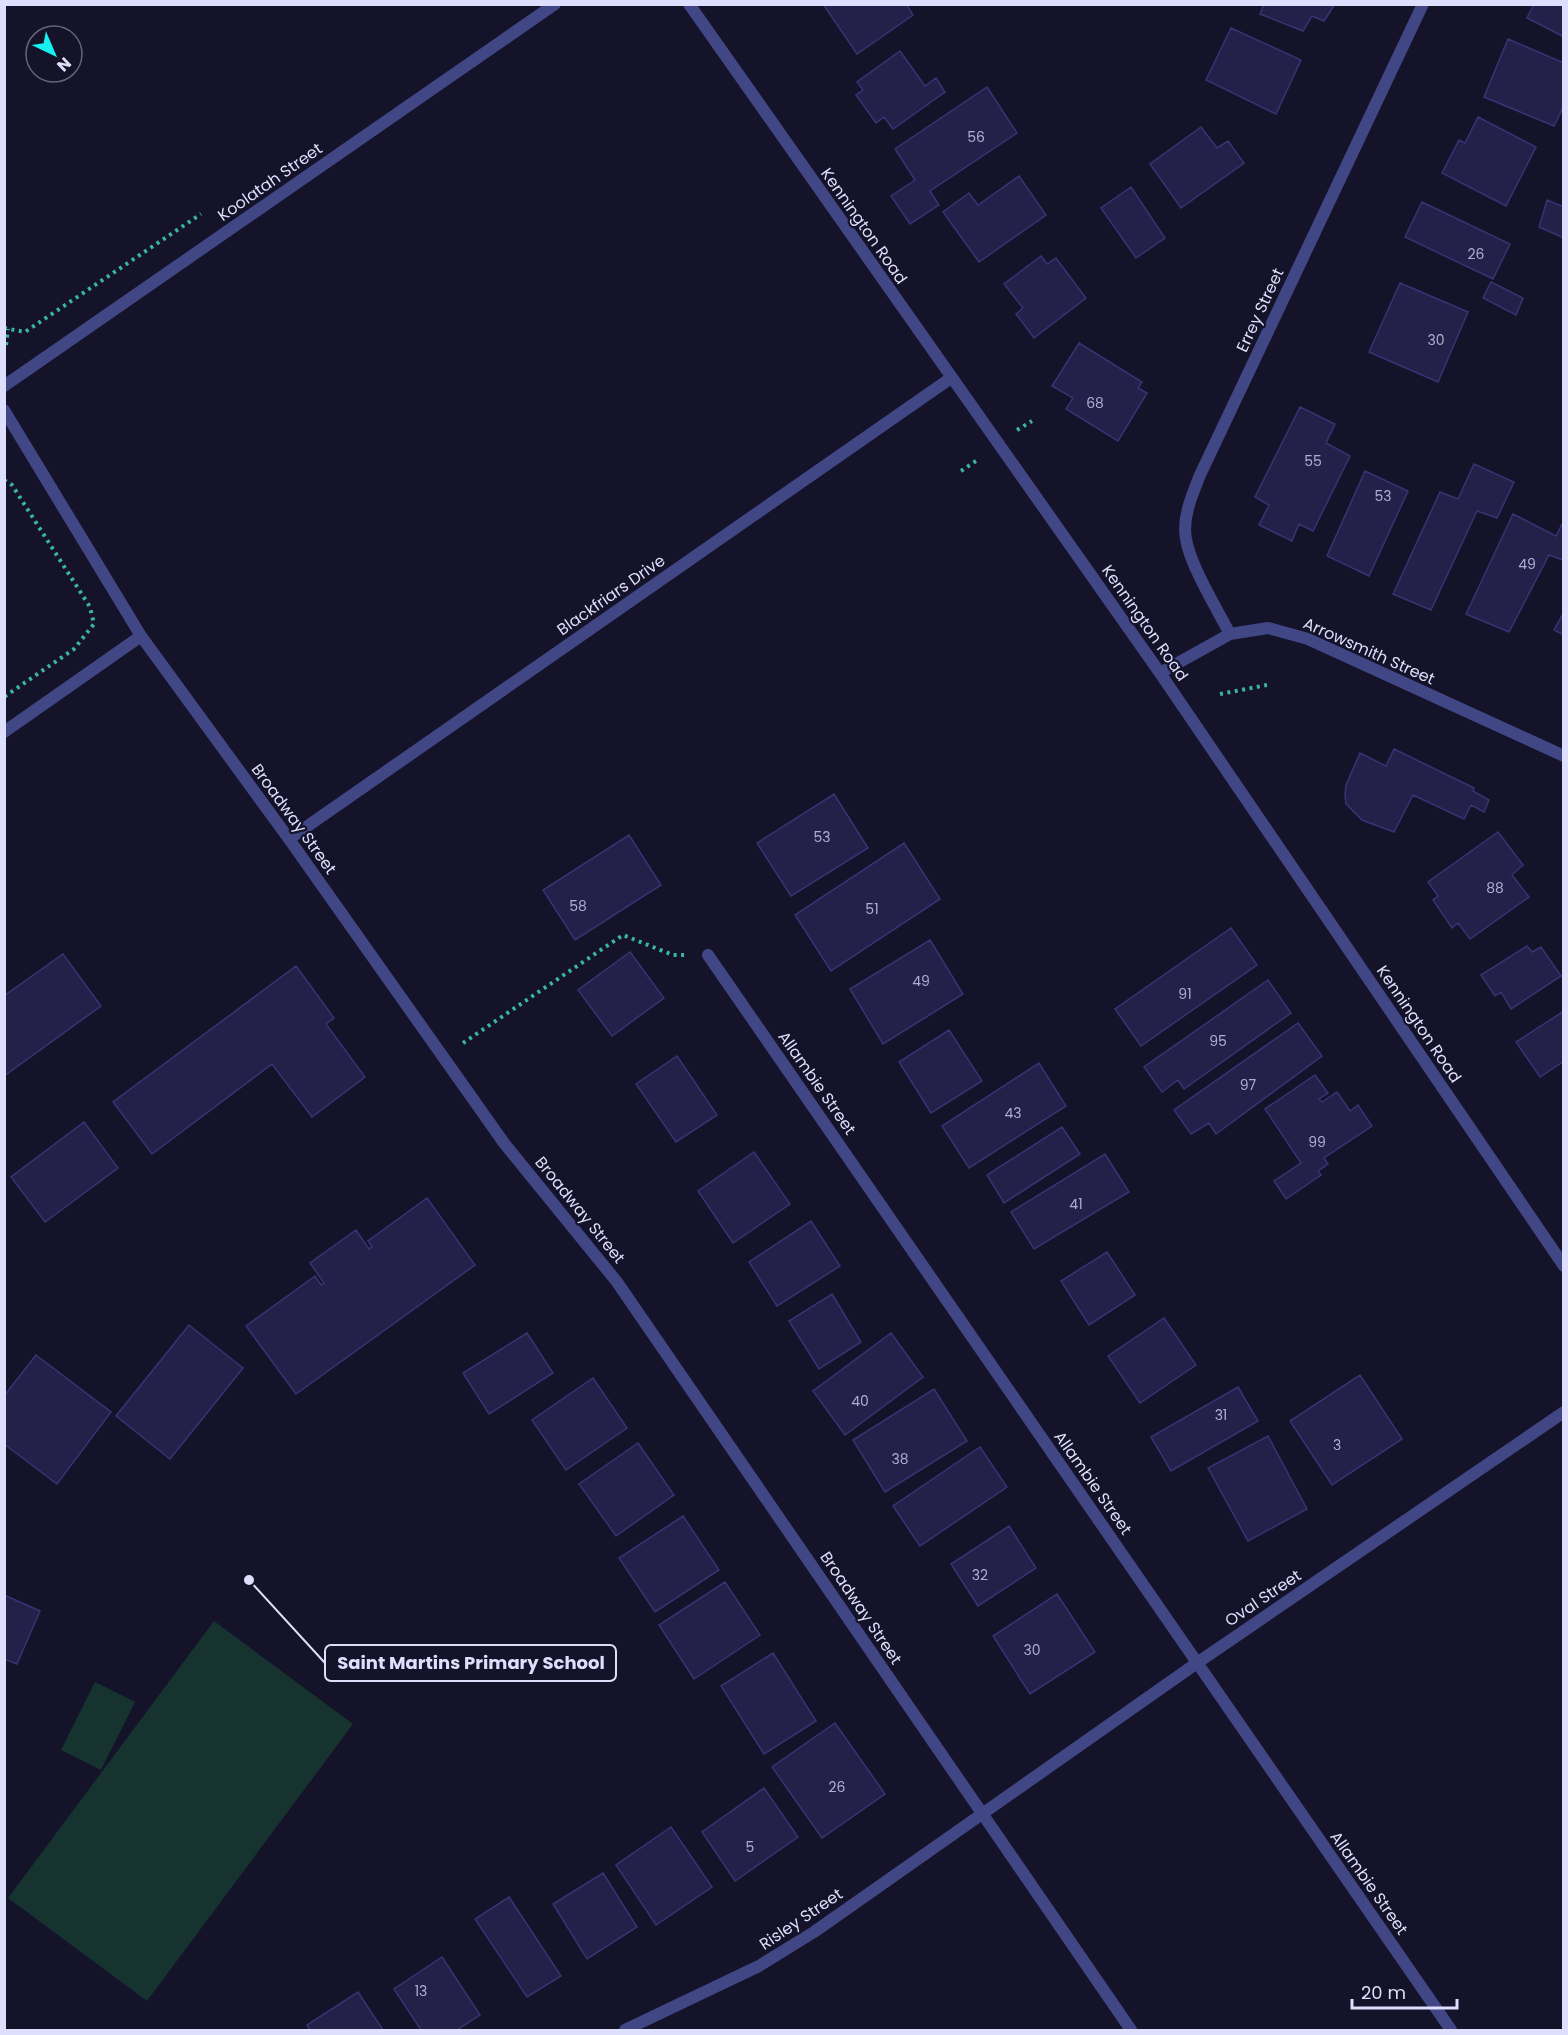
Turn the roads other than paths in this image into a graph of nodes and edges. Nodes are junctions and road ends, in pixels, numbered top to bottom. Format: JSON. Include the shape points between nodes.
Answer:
{"nodes":[{"id":1,"x":555,"y":4,"type":"edge"},
{"id":2,"x":689,"y":4,"type":"edge"},
{"id":3,"x":1423,"y":4,"type":"edge"},
{"id":4,"x":951,"y":378,"type":"junction"},
{"id":5,"x":4,"y":386,"type":"edge"},
{"id":6,"x":4,"y":410,"type":"edge"},
{"id":7,"x":1230,"y":634,"type":"junction"},
{"id":8,"x":141,"y":636,"type":"junction"},
{"id":9,"x":1160,"y":673,"type":"junction"},
{"id":10,"x":4,"y":732,"type":"edge"},
{"id":11,"x":1563,"y":756,"type":"edge"},
{"id":12,"x":289,"y":839,"type":"junction"},
{"id":13,"x":708,"y":954,"type":"road end"},
{"id":14,"x":1563,"y":1266,"type":"edge"},
{"id":15,"x":1563,"y":1412,"type":"edge"},
{"id":16,"x":1197,"y":1663,"type":"junction"},
{"id":17,"x":982,"y":1813,"type":"junction"},
{"id":18,"x":625,"y":2031,"type":"edge"},
{"id":19,"x":1131,"y":2031,"type":"edge"},
{"id":20,"x":1451,"y":2031,"type":"edge"}],
"edges":[{"from":1,"to":5,"type":"street","name":"Koolatah Street"},
{"from":2,"to":4,"type":"street","name":"Kennington Road"},
{"from":3,"to":7,"type":"street","name":"Errey Street","via":[[1188,508],[1186,539]]},
{"from":4,"to":9,"type":"street","name":"Kennington Road"},
{"from":4,"to":12,"type":"street","name":"Blackfriars Drive"},
{"from":6,"to":8,"type":"street","name":"Broadway Street"},
{"from":7,"to":9,"type":"street","name":"Arrowsmith Street"},
{"from":7,"to":11,"type":"street","name":"Arrowsmith Street","via":[[1268,628],[1308,639]]},
{"from":8,"to":10,"type":"street"},
{"from":8,"to":12,"type":"street","name":"Broadway Street"},
{"from":9,"to":14,"type":"street","name":"Kennington Road"},
{"from":12,"to":17,"type":"street","name":"Broadway Street","via":[[504,1143],[617,1282]]},
{"from":13,"to":16,"type":"street","name":"Allambie Street"},
{"from":15,"to":16,"type":"street","name":"Oval Street"},
{"from":16,"to":17,"type":"street","name":"Oval Street"},
{"from":16,"to":20,"type":"street","name":"Allambie Street"},
{"from":17,"to":18,"type":"street","name":"Risley Street","via":[[814,1932],[759,1966]]},
{"from":17,"to":19,"type":"street","name":"Broadway Street"}]}
